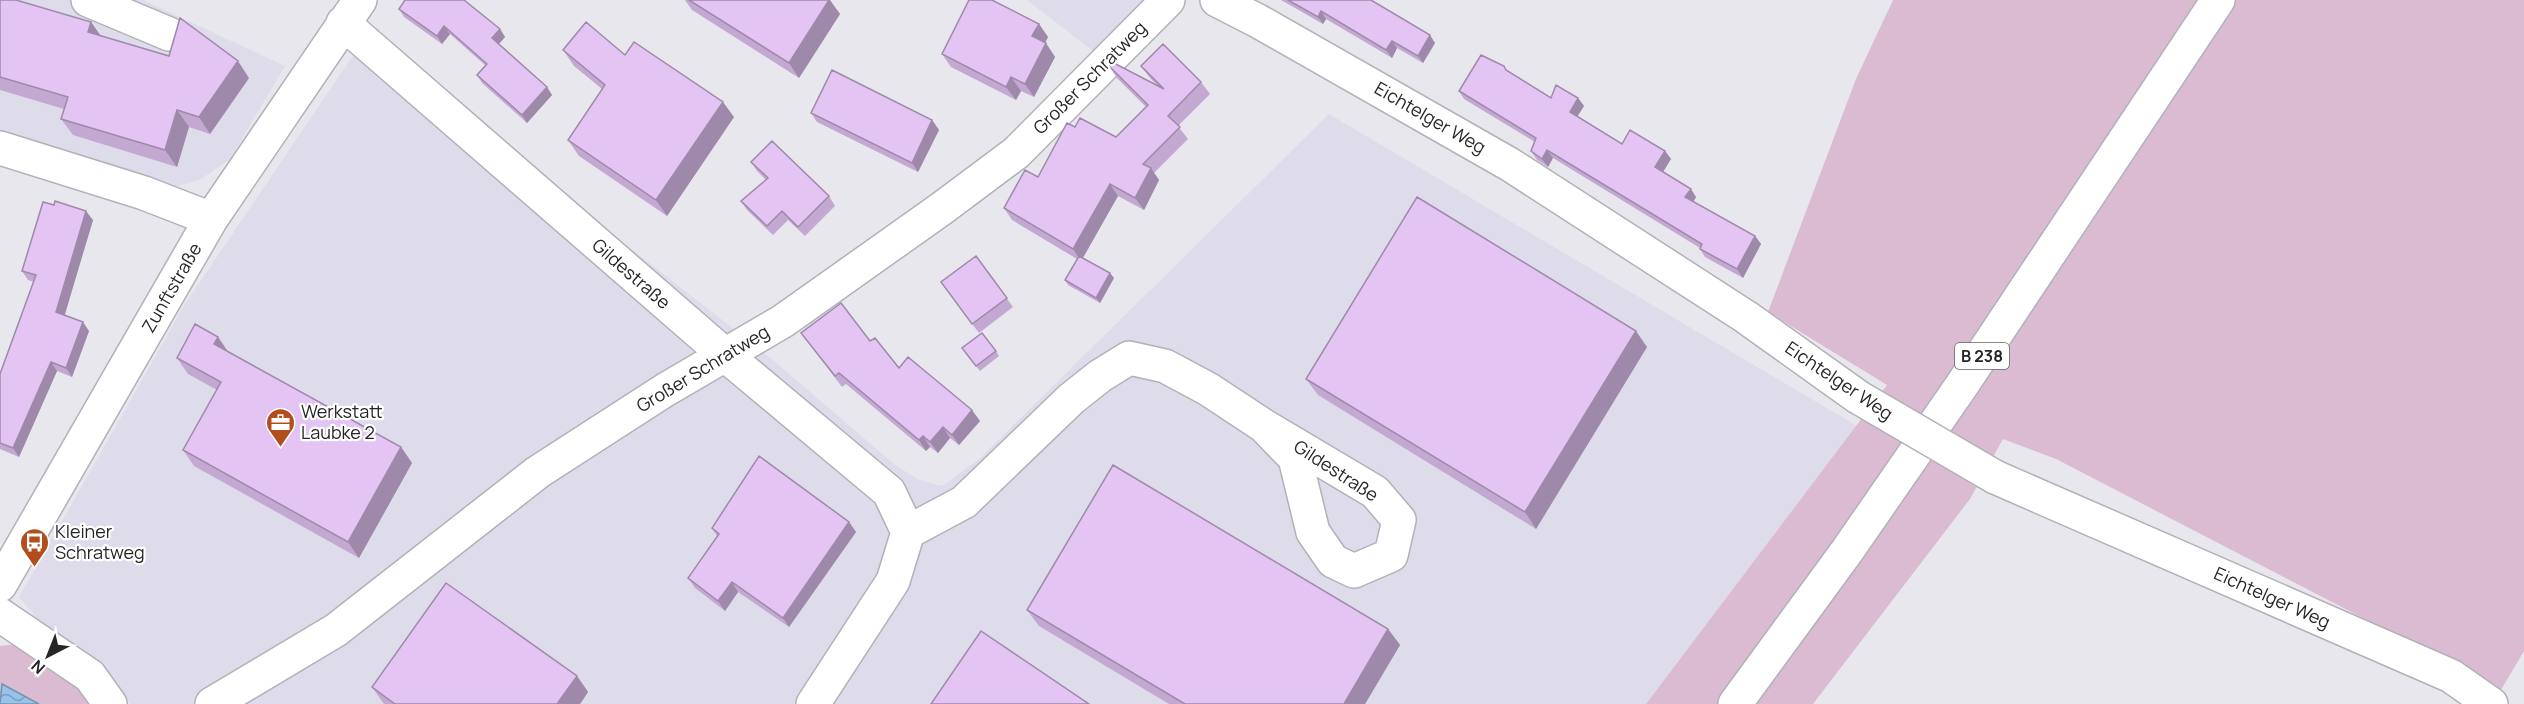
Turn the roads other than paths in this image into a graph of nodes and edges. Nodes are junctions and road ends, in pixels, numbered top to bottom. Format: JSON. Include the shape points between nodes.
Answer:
{"nodes":[{"id":1,"x":88,"y":0,"type":"edge"},
{"id":2,"x":1168,"y":0,"type":"edge"},
{"id":3,"x":1217,"y":0,"type":"edge"},
{"id":4,"x":2218,"y":0,"type":"edge"},
{"id":5,"x":351,"y":12,"type":"edge"},
{"id":6,"x":169,"y":34,"type":"dead end"},
{"id":7,"x":0,"y":148,"type":"edge"},
{"id":8,"x":211,"y":219,"type":"junction"},
{"id":9,"x":724,"y":354,"type":"junction"},
{"id":10,"x":1264,"y":426,"type":"junction"},
{"id":11,"x":908,"y":532,"type":"junction"},
{"id":12,"x":0,"y":585,"type":"edge"},
{"id":13,"x":0,"y":615,"type":"edge"},
{"id":14,"x":110,"y":704,"type":"edge"},
{"id":15,"x":212,"y":704,"type":"edge"},
{"id":16,"x":813,"y":704,"type":"edge"},
{"id":17,"x":1735,"y":704,"type":"edge"},
{"id":18,"x":2491,"y":704,"type":"edge"}],
"edges":[{"from":1,"to":6,"type":"street"},
{"from":2,"to":9,"type":"street","name":"Großer Schratweg","via":[[1016,153],[783,321]]},
{"from":3,"to":18,"type":"street","name":"Eichtelger Weg","bridge":true,"via":[[1509,164],[1746,317],[1858,397],[1995,477],[2451,676]]},
{"from":4,"to":17,"type":"street","number":"B 238","via":[[1962,385]]},
{"from":5,"to":8,"type":"street","name":"Zunftstraße"},
{"from":5,"to":9,"type":"street","name":"Gildestraße"},
{"from":7,"to":8,"type":"street","via":[[144,193]]},
{"from":8,"to":12,"type":"street","name":"Zunftstraße"},
{"from":9,"to":11,"type":"street","name":"Gildestraße","via":[[889,492]]},
{"from":9,"to":15,"type":"street","name":"Großer Schratweg","via":[[538,472],[336,630]]},
{"from":10,"to":10,"type":"street","name":"Gildestraße","via":[[1375,492],[1399,520],[1391,555],[1354,571],[1333,561],[1313,532],[1295,458]]},
{"from":10,"to":11,"type":"street","name":"Gildestraße","via":[[1165,366],[1129,358],[1071,399],[964,502]]},
{"from":11,"to":16,"type":"street","via":[[893,581]]},
{"from":13,"to":14,"type":"street","via":[[90,676]]}]}
